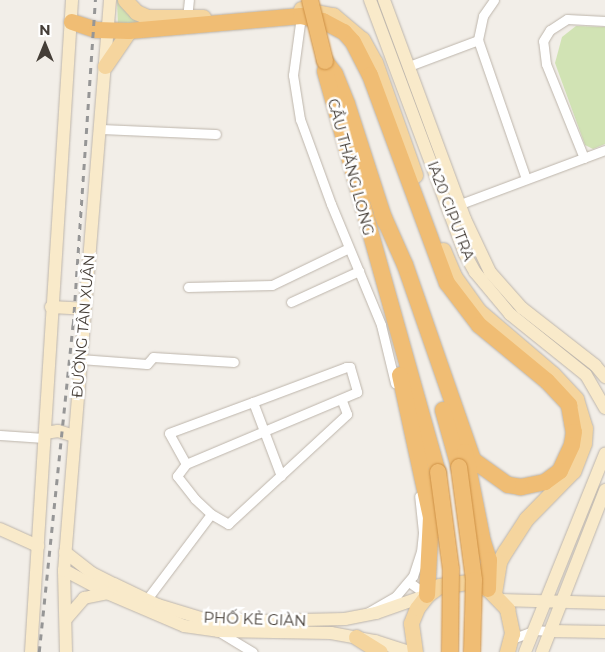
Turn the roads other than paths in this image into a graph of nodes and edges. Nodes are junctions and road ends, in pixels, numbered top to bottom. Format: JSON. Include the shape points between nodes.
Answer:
{"nodes":[{"id":1,"x":72,"y":0,"type":"edge"},
{"id":2,"x":110,"y":0,"type":"edge"},
{"id":3,"x":125,"y":0,"type":"edge"},
{"id":4,"x":189,"y":0,"type":"edge"},
{"id":5,"x":310,"y":0,"type":"edge"},
{"id":6,"x":370,"y":0,"type":"edge"},
{"id":7,"x":384,"y":0,"type":"edge"},
{"id":8,"x":494,"y":0,"type":"edge"},
{"id":9,"x":301,"y":16,"type":"junction"},
{"id":10,"x":187,"y":18,"type":"junction"},
{"id":11,"x":605,"y":21,"type":"edge"},
{"id":12,"x":72,"y":22,"type":"junction"},
{"id":13,"x":107,"y":31,"type":"junction"},
{"id":14,"x":129,"y":31,"type":"junction"},
{"id":15,"x":478,"y":40,"type":"junction"},
{"id":16,"x":325,"y":61,"type":"junction"},
{"id":17,"x":105,"y":66,"type":"junction"},
{"id":18,"x":409,"y":66,"type":"junction"},
{"id":19,"x":100,"y":128,"type":"junction"},
{"id":20,"x":216,"y":134,"type":"dead end"},
{"id":21,"x":605,"y":150,"type":"edge"},
{"id":22,"x":584,"y":158,"type":"junction"},
{"id":23,"x":526,"y":179,"type":"junction"},
{"id":24,"x":454,"y":206,"type":"junction"},
{"id":25,"x":382,"y":213,"type":"junction"},
{"id":26,"x":349,"y":248,"type":"junction"},
{"id":27,"x":359,"y":271,"type":"junction"},
{"id":28,"x":380,"y":272,"type":"junction"},
{"id":29,"x":188,"y":287,"type":"dead end"},
{"id":30,"x":291,"y":302,"type":"dead end"},
{"id":31,"x":52,"y":307,"type":"junction"},
{"id":32,"x":84,"y":309,"type":"junction"},
{"id":33,"x":80,"y":359,"type":"junction"},
{"id":34,"x":234,"y":362,"type":"dead end"},
{"id":35,"x":605,"y":377,"type":"edge"},
{"id":36,"x":342,"y":401,"type":"junction"},
{"id":37,"x":253,"y":402,"type":"junction"},
{"id":38,"x":605,"y":408,"type":"edge"},
{"id":39,"x":264,"y":429,"type":"junction"},
{"id":40,"x":460,"y":430,"type":"junction"},
{"id":41,"x":0,"y":435,"type":"edge"},
{"id":42,"x":44,"y":435,"type":"junction"},
{"id":43,"x":74,"y":436,"type":"junction"},
{"id":44,"x":605,"y":454,"type":"edge"},
{"id":45,"x":186,"y":464,"type":"junction"},
{"id":46,"x":281,"y":476,"type":"junction"},
{"id":47,"x":605,"y":490,"type":"edge"},
{"id":48,"x":211,"y":514,"type":"junction"},
{"id":49,"x":0,"y":528,"type":"edge"},
{"id":50,"x":38,"y":546,"type":"junction"},
{"id":51,"x":65,"y":552,"type":"junction"},
{"id":52,"x":64,"y":570,"type":"junction"},
{"id":53,"x":410,"y":582,"type":"junction"},
{"id":54,"x":107,"y":593,"type":"junction"},
{"id":55,"x":427,"y":594,"type":"junction"},
{"id":56,"x":494,"y":594,"type":"junction"},
{"id":57,"x":148,"y":600,"type":"junction"},
{"id":58,"x":547,"y":601,"type":"junction"},
{"id":59,"x":563,"y":602,"type":"junction"},
{"id":60,"x":605,"y":603,"type":"edge"},
{"id":61,"x":362,"y":616,"type":"junction"},
{"id":62,"x":66,"y":619,"type":"junction"},
{"id":63,"x":243,"y":626,"type":"junction"},
{"id":64,"x":535,"y":630,"type":"junction"},
{"id":65,"x":218,"y":631,"type":"junction"},
{"id":66,"x":551,"y":631,"type":"junction"},
{"id":67,"x":605,"y":632,"type":"edge"},
{"id":68,"x":356,"y":637,"type":"junction"},
{"id":69,"x":509,"y":645,"type":"edge"},
{"id":70,"x":31,"y":652,"type":"edge"},
{"id":71,"x":66,"y":652,"type":"edge"},
{"id":72,"x":253,"y":652,"type":"edge"},
{"id":73,"x":380,"y":652,"type":"edge"},
{"id":74,"x":408,"y":652,"type":"edge"},
{"id":75,"x":415,"y":652,"type":"edge"},
{"id":76,"x":450,"y":652,"type":"edge"},
{"id":77,"x":472,"y":652,"type":"edge"},
{"id":78,"x":525,"y":652,"type":"edge"},
{"id":79,"x":542,"y":652,"type":"edge"}],
"edges":[{"from":1,"to":12,"type":"main road","name":"ĐƯỜNG TÂN XUÂN"},
{"from":2,"to":13,"type":"main road","name":"ĐƯỜNG TÂN XUÂN"},
{"from":3,"to":10,"type":"main road","via":[[136,12],[148,17]]},
{"from":4,"to":10,"type":"street"},
{"from":5,"to":16,"type":"highway","name":"CẦU THĂNG LONG","bridge":true},
{"from":6,"to":24,"type":"main road","name":"IA20 CIPUTRA"},
{"from":7,"to":18,"type":"main road","name":"IA20 CIPUTRA"},
{"from":8,"to":15,"type":"street","via":[[483,16]]},
{"from":9,"to":14,"type":"highway"},
{"from":9,"to":26,"type":"street","via":[[293,74],[300,119]]},
{"from":9,"to":40,"type":"highway","via":[[334,25],[353,42],[370,76],[447,284],[479,325],[561,394],[573,416],[574,432],[568,457],[560,471],[545,482],[521,487],[508,485],[472,460]]},
{"from":10,"to":56,"type":"main road","via":[[305,9],[333,16],[355,31],[375,62],[444,254],[461,289],[479,311],[559,380],[576,399],[585,428],[580,459],[560,486],[526,519],[505,551],[499,562]]},
{"from":11,"to":22,"type":"street","via":[[567,20],[550,30],[543,41],[546,64]]},
{"from":12,"to":13,"type":"highway"},
{"from":12,"to":31,"type":"main road","name":"ĐƯỜNG TÂN XUÂN"},
{"from":13,"to":14,"type":"highway"},
{"from":13,"to":17,"type":"main road","name":"ĐƯỜNG TÂN XUÂN"},
{"from":14,"to":17,"type":"main road"},
{"from":15,"to":18,"type":"street"},
{"from":15,"to":23,"type":"street"},
{"from":16,"to":25,"type":"highway","name":"CẦU THĂNG LONG","via":[[335,74],[348,104]]},
{"from":16,"to":28,"type":"highway","name":"CẦU THĂNG LONG","via":[[326,77]]},
{"from":17,"to":19,"type":"main road","name":"ĐƯỜNG TÂN XUÂN"},
{"from":18,"to":24,"type":"main road","name":"IA20 CIPUTRA"},
{"from":19,"to":20,"type":"street"},
{"from":19,"to":32,"type":"main road","name":"ĐƯỜNG TÂN XUÂN"},
{"from":21,"to":22,"type":"street"},
{"from":22,"to":23,"type":"street"},
{"from":23,"to":24,"type":"street"},
{"from":24,"to":35,"type":"main road","name":"IA20 CIPUTRA","via":[[500,284],[522,308],[595,365]]},
{"from":24,"to":38,"type":"main road","name":"IA20 CIPUTRA","via":[[465,254],[487,290],[510,314],[586,375]]},
{"from":25,"to":40,"type":"highway","via":[[404,265]]},
{"from":25,"to":77,"type":"highway","bridge":true,"via":[[459,468],[474,572]]},
{"from":26,"to":27,"type":"street"},
{"from":26,"to":29,"type":"street","via":[[272,285]]},
{"from":27,"to":30,"type":"street"},
{"from":27,"to":53,"type":"street","via":[[381,325],[417,479],[423,532],[421,552]]},
{"from":28,"to":55,"type":"highway","via":[[431,518]]},
{"from":28,"to":76,"type":"highway","bridge":true,"via":[[438,472],[451,569]]},
{"from":31,"to":32,"type":"main road"},
{"from":31,"to":42,"type":"main road","name":"ĐƯỜNG TÂN XUÂN"},
{"from":32,"to":33,"type":"main road","name":"ĐƯỜNG TÂN XUÂN"},
{"from":33,"to":34,"type":"street","via":[[148,364],[153,357]]},
{"from":33,"to":43,"type":"main road","name":"ĐƯỜNG TÂN XUÂN"},
{"from":36,"to":37,"type":"street","via":[[357,392],[350,367]]},
{"from":36,"to":39,"type":"street"},
{"from":36,"to":46,"type":"street","via":[[347,414]]},
{"from":37,"to":39,"type":"street"},
{"from":37,"to":45,"type":"street","via":[[169,433]]},
{"from":39,"to":45,"type":"street"},
{"from":39,"to":46,"type":"street"},
{"from":40,"to":56,"type":"highway"},
{"from":41,"to":42,"type":"street"},
{"from":42,"to":43,"type":"main road","via":[[58,431]]},
{"from":42,"to":50,"type":"main road","name":"ĐƯỜNG TÂN XUÂN"},
{"from":43,"to":51,"type":"main road","name":"ĐƯỜNG TÂN XUÂN"},
{"from":44,"to":58,"type":"main road"},
{"from":45,"to":48,"type":"street","via":[[177,476]]},
{"from":46,"to":48,"type":"street","via":[[228,524]]},
{"from":47,"to":59,"type":"main road"},
{"from":48,"to":57,"type":"street"},
{"from":49,"to":50,"type":"main road"},
{"from":50,"to":70,"type":"main road","name":"ĐƯỜNG TÂN XUÂN"},
{"from":51,"to":52,"type":"main road","name":"ĐƯỜNG TÂN XUÂN"},
{"from":51,"to":57,"type":"main road","name":"PHỐ KẺ GIÀN","via":[[92,573]]},
{"from":52,"to":54,"type":"main road","name":"PHỐ KẺ GIÀN"},
{"from":52,"to":62,"type":"main road","name":"ĐƯỜNG TÂN XUÂN"},
{"from":53,"to":55,"type":"street"},
{"from":53,"to":61,"type":"street","via":[[396,596]]},
{"from":54,"to":62,"type":"main road","via":[[84,598]]},
{"from":54,"to":65,"type":"main road","name":"PHỐ KẺ GIÀN","via":[[169,620]]},
{"from":55,"to":56,"type":"main road","via":[[453,582],[468,582]]},
{"from":55,"to":61,"type":"main road","name":"PHỐ KẺ GIÀN"},
{"from":55,"to":75,"type":"main road","via":[[411,623]]},
{"from":56,"to":58,"type":"main road"},
{"from":56,"to":69,"type":"main road","via":[[510,618]]},
{"from":57,"to":63,"type":"main road","name":"PHỐ KẺ GIÀN","via":[[188,615]]},
{"from":58,"to":59,"type":"main road"},
{"from":58,"to":64,"type":"main road"},
{"from":59,"to":60,"type":"main road"},
{"from":59,"to":66,"type":"main road"},
{"from":61,"to":63,"type":"main road","name":"PHỐ KẺ GIÀN"},
{"from":62,"to":71,"type":"main road","name":"ĐƯỜNG TÂN XUÂN"},
{"from":63,"to":65,"type":"main road","name":"PHỐ KẺ GIÀN"},
{"from":63,"to":68,"type":"main road","name":"PHỐ KẺ GIÀN"},
{"from":64,"to":66,"type":"street"},
{"from":64,"to":69,"type":"street"},
{"from":64,"to":78,"type":"main road"},
{"from":65,"to":72,"type":"street"},
{"from":66,"to":67,"type":"main road"},
{"from":66,"to":79,"type":"main road"},
{"from":68,"to":73,"type":"main road"},
{"from":68,"to":74,"type":"main road","name":"PHỐ KẺ GIÀN"}]}
